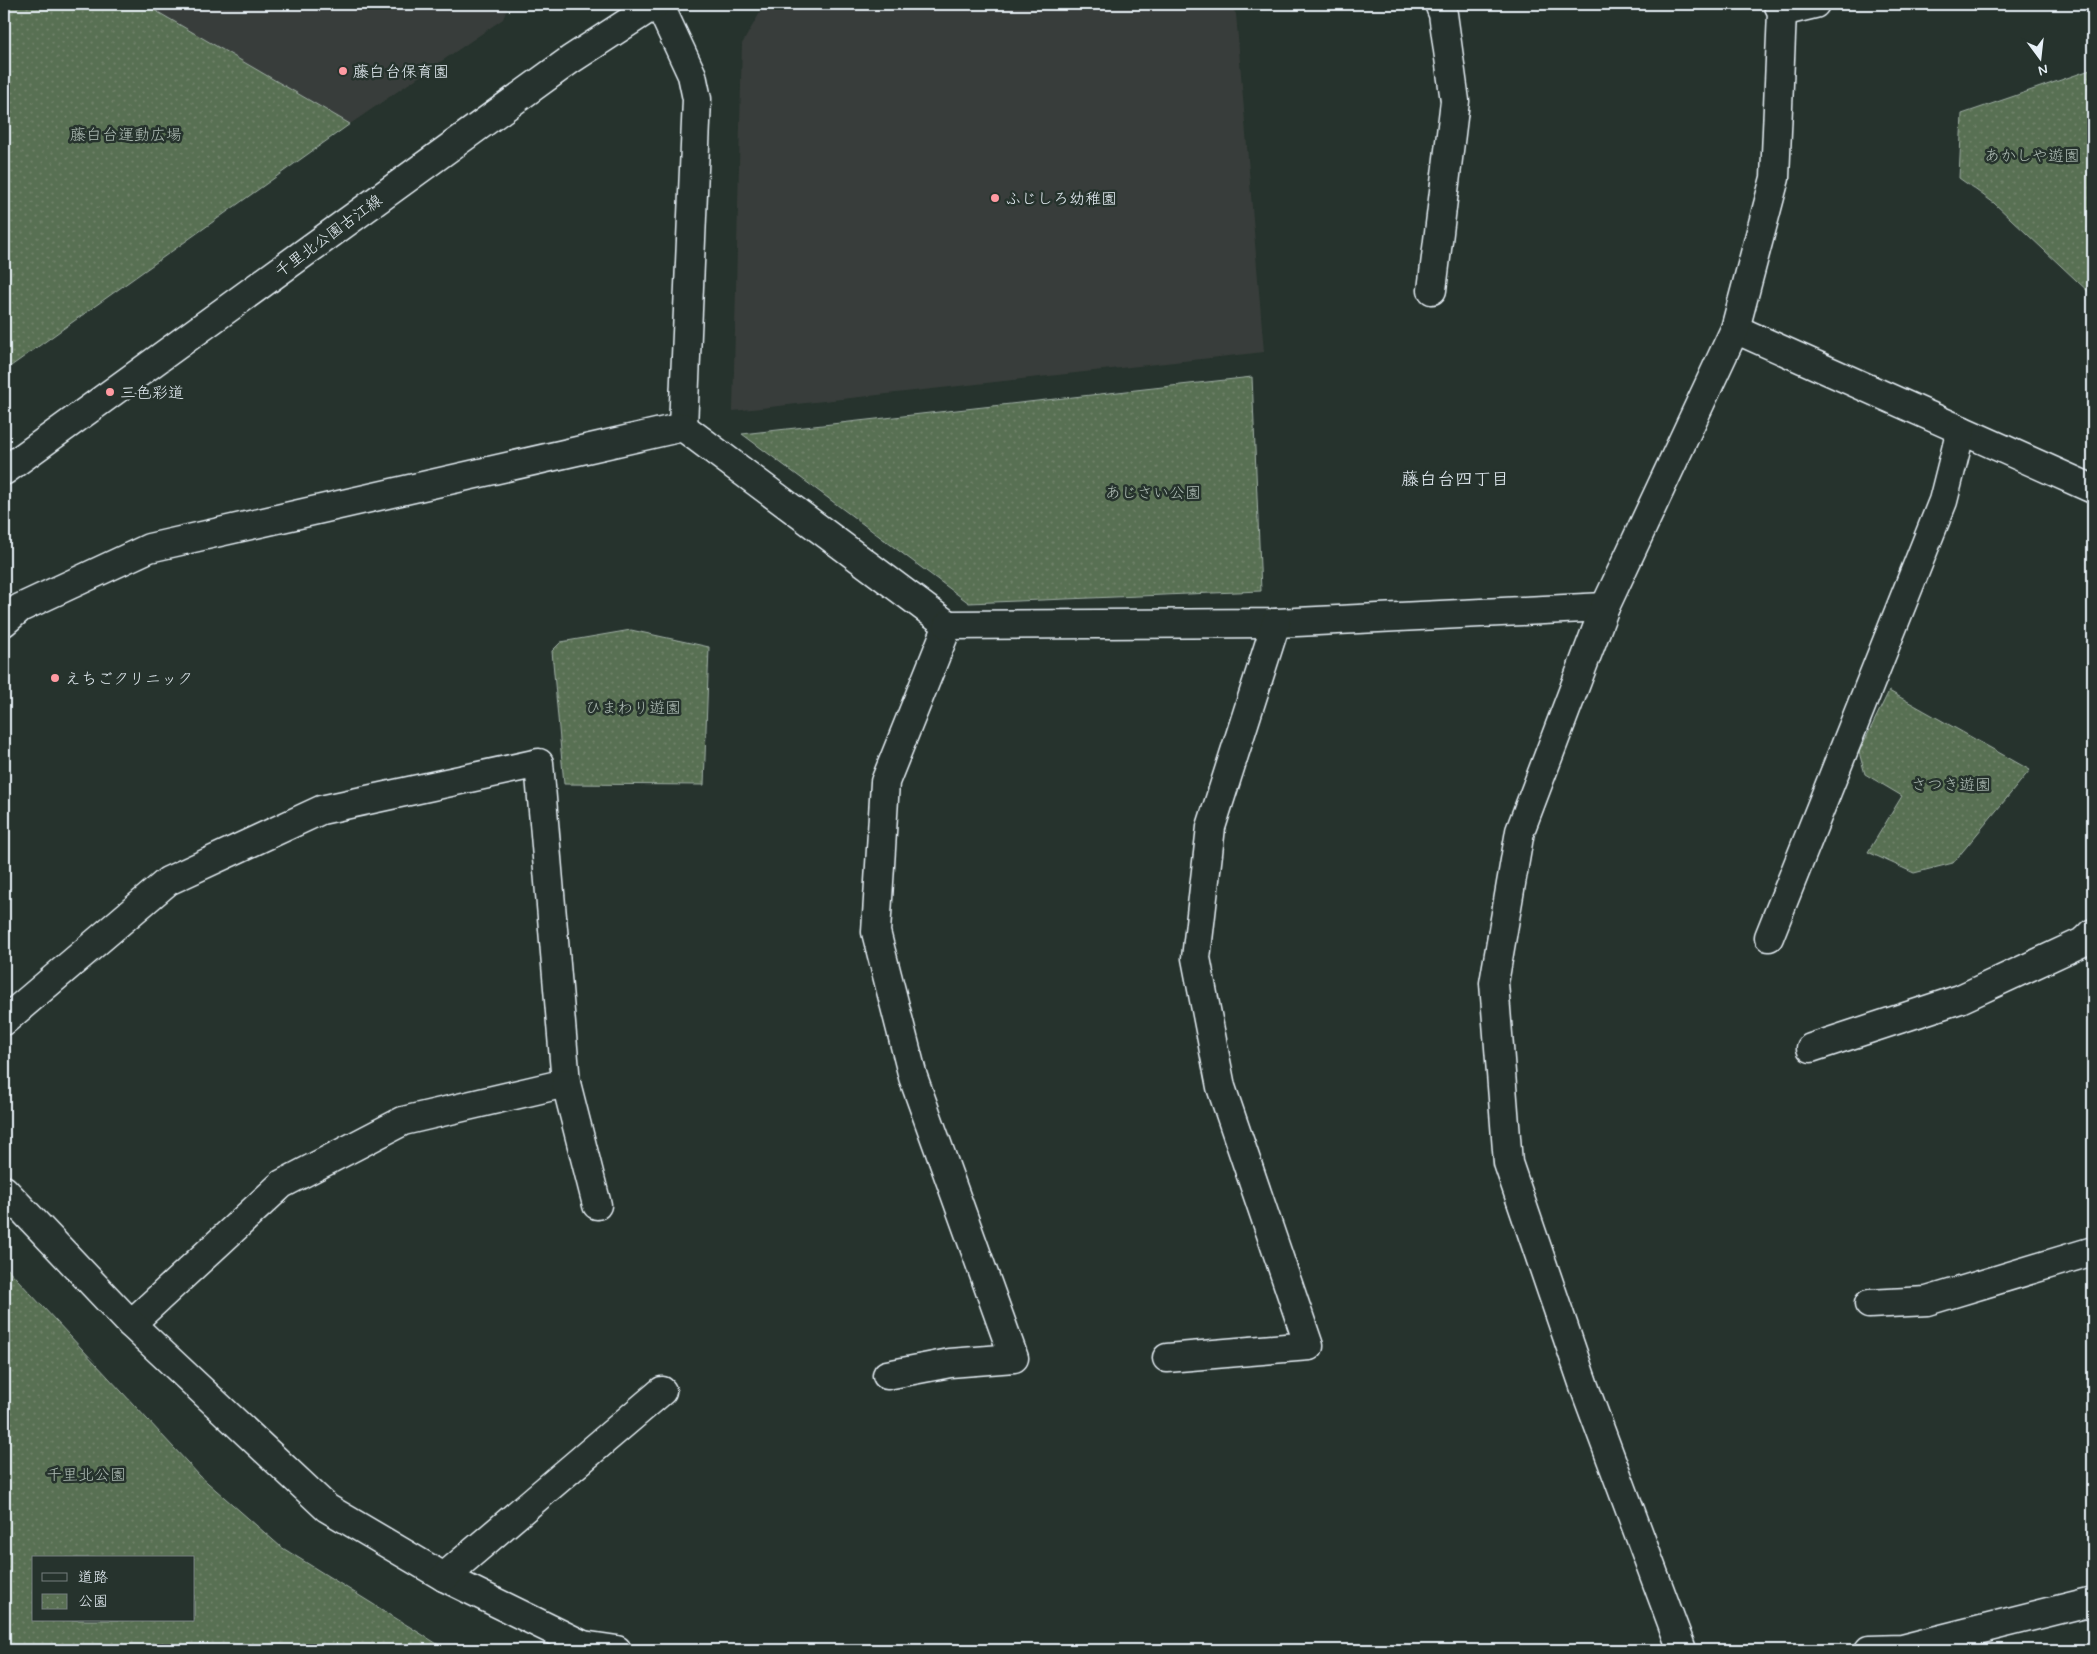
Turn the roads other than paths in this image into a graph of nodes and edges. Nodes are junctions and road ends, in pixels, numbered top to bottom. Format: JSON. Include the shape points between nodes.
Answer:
{"nodes":[{"id":1,"x":657,"y":4,"type":"edge"},
{"id":2,"x":1439,"y":4,"type":"edge"},
{"id":3,"x":1814,"y":4,"type":"edge"},
{"id":4,"x":1780,"y":8,"type":"edge"},
{"id":5,"x":1432,"y":290,"type":"dead end"},
{"id":6,"x":1735,"y":329,"type":"junction"},
{"id":7,"x":683,"y":426,"type":"junction"},
{"id":8,"x":1962,"y":430,"type":"junction"},
{"id":9,"x":4,"y":471,"type":"edge"},
{"id":10,"x":2093,"y":489,"type":"edge"},
{"id":11,"x":1605,"y":607,"type":"junction"},
{"id":12,"x":4,"y":622,"type":"edge"},
{"id":13,"x":1276,"y":623,"type":"junction"},
{"id":14,"x":948,"y":625,"type":"junction"},
{"id":15,"x":2093,"y":934,"type":"edge"},
{"id":16,"x":1769,"y":937,"type":"dead end"},
{"id":17,"x":4,"y":1022,"type":"edge"},
{"id":18,"x":1811,"y":1048,"type":"dead end"},
{"id":19,"x":566,"y":1083,"type":"junction"},
{"id":20,"x":4,"y":1190,"type":"edge"},
{"id":21,"x":597,"y":1205,"type":"dead end"},
{"id":22,"x":2093,"y":1251,"type":"edge"},
{"id":23,"x":1869,"y":1304,"type":"dead end"},
{"id":24,"x":131,"y":1324,"type":"junction"},
{"id":25,"x":1167,"y":1358,"type":"dead end"},
{"id":26,"x":887,"y":1375,"type":"dead end"},
{"id":27,"x":662,"y":1391,"type":"dead end"},
{"id":28,"x":444,"y":1577,"type":"junction"},
{"id":29,"x":2093,"y":1601,"type":"edge"},
{"id":30,"x":617,"y":1650,"type":"edge"},
{"id":31,"x":1682,"y":1650,"type":"edge"},
{"id":32,"x":1869,"y":1650,"type":"edge"}],
"edges":[{"from":1,"to":7,"type":"street","via":[[692,75],[697,99]]},
{"from":1,"to":9,"type":"street","name":"千里北公園古江線","via":[[570,60]]},
{"from":2,"to":5,"type":"street","via":[[1455,101]]},
{"from":3,"to":4,"type":"street"},
{"from":4,"to":6,"type":"street","via":[[1775,178]]},
{"from":6,"to":8,"type":"street"},
{"from":6,"to":11,"type":"street"},
{"from":7,"to":12,"type":"street","via":[[149,548],[20,608]]},
{"from":7,"to":14,"type":"street"},
{"from":8,"to":10,"type":"street"},
{"from":8,"to":16,"type":"street","via":[[1943,502]]},
{"from":11,"to":13,"type":"street"},
{"from":11,"to":31,"type":"street","via":[[1520,831],[1494,983],[1508,1163],[1585,1389]]},
{"from":13,"to":14,"type":"street"},
{"from":13,"to":25,"type":"street","via":[[1211,827],[1196,958],[1221,1087],[1309,1346]]},
{"from":14,"to":26,"type":"street","via":[[885,782],[876,932],[913,1077],[1014,1358],[950,1363]]},
{"from":15,"to":18,"type":"street","via":[[2085,941],[1960,999]]},
{"from":17,"to":19,"type":"street","via":[[168,882],[321,810],[539,763]]},
{"from":19,"to":21,"type":"street"},
{"from":19,"to":24,"type":"street","via":[[403,1122],[282,1184]]},
{"from":20,"to":24,"type":"street"},
{"from":22,"to":23,"type":"street","via":[[1927,1300]]},
{"from":24,"to":28,"type":"street","via":[[327,1508]]},
{"from":27,"to":28,"type":"street"},
{"from":28,"to":30,"type":"street","via":[[583,1645]]},
{"from":29,"to":32,"type":"street","via":[[1900,1649]]}]}
